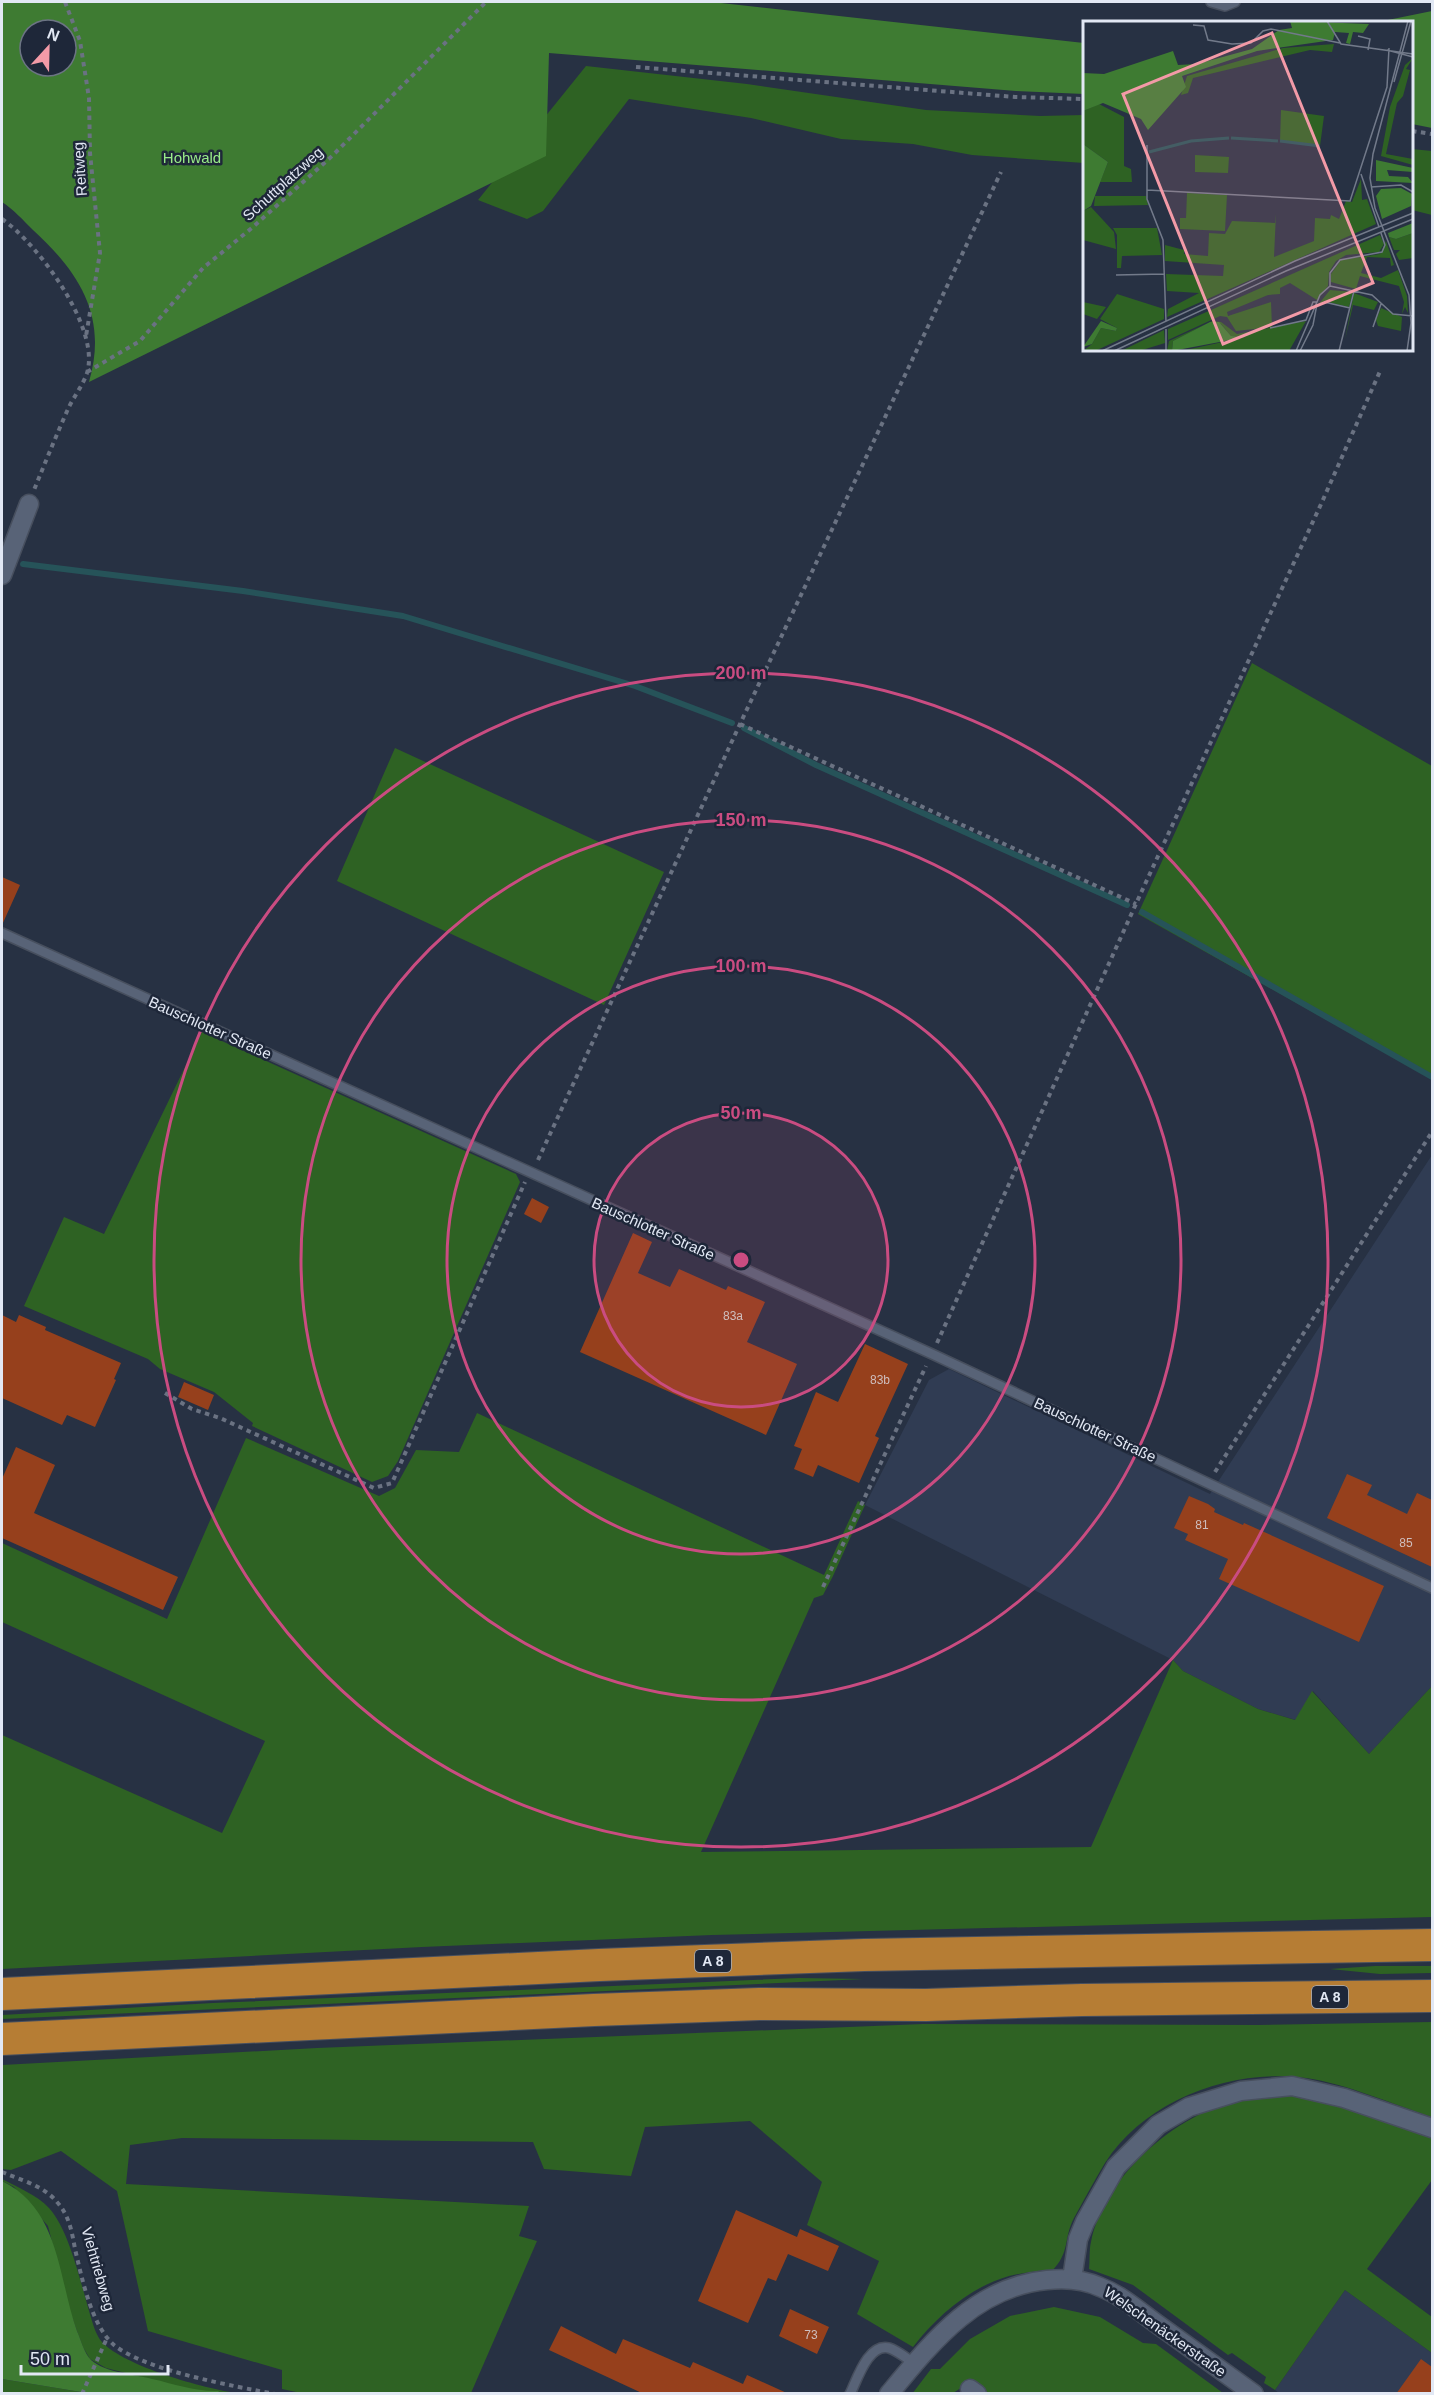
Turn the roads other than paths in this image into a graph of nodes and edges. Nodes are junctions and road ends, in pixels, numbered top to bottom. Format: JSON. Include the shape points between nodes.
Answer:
{"nodes":[{"id":1,"x":1211,"y":2,"type":"edge"},
{"id":2,"x":1235,"y":2,"type":"edge"},
{"id":3,"x":28,"y":504,"type":"road end"},
{"id":4,"x":2,"y":575,"type":"edge"},
{"id":5,"x":2,"y":933,"type":"edge"},
{"id":6,"x":1432,"y":1588,"type":"edge"},
{"id":7,"x":1432,"y":1945,"type":"edge"},
{"id":8,"x":2,"y":1994,"type":"edge"},
{"id":9,"x":1432,"y":1996,"type":"edge"},
{"id":10,"x":2,"y":2039,"type":"edge"},
{"id":11,"x":1432,"y":2128,"type":"edge"},
{"id":12,"x":1072,"y":2279,"type":"junction"},
{"id":13,"x":914,"y":2363,"type":"junction"},
{"id":14,"x":897,"y":2390,"type":"edge"},
{"id":15,"x":850,"y":2394,"type":"edge"},
{"id":16,"x":1253,"y":2394,"type":"edge"}],
"edges":[{"from":1,"to":2,"type":"lane","via":[[1225,6]]},
{"from":3,"to":4,"type":"street"},
{"from":5,"to":6,"type":"lane","name":"Bauschlotter Straße","via":[[932,1354]]},
{"from":7,"to":8,"type":"highway","number":"A 8","via":[[864,1955]]},
{"from":9,"to":10,"type":"highway","number":"A 8","via":[[748,2005]]},
{"from":11,"to":12,"type":"street","via":[[1344,2098],[1292,2086],[1240,2091],[1189,2107],[1151,2130],[1112,2173],[1078,2239]]},
{"from":12,"to":13,"type":"street","via":[[1019,2284],[990,2296],[956,2320]]},
{"from":12,"to":16,"type":"street","name":"Welschenäckerstraße","via":[[1115,2294]]},
{"from":13,"to":14,"type":"street"},
{"from":13,"to":15,"type":"lane","via":[[892,2349],[876,2350]]}]}
